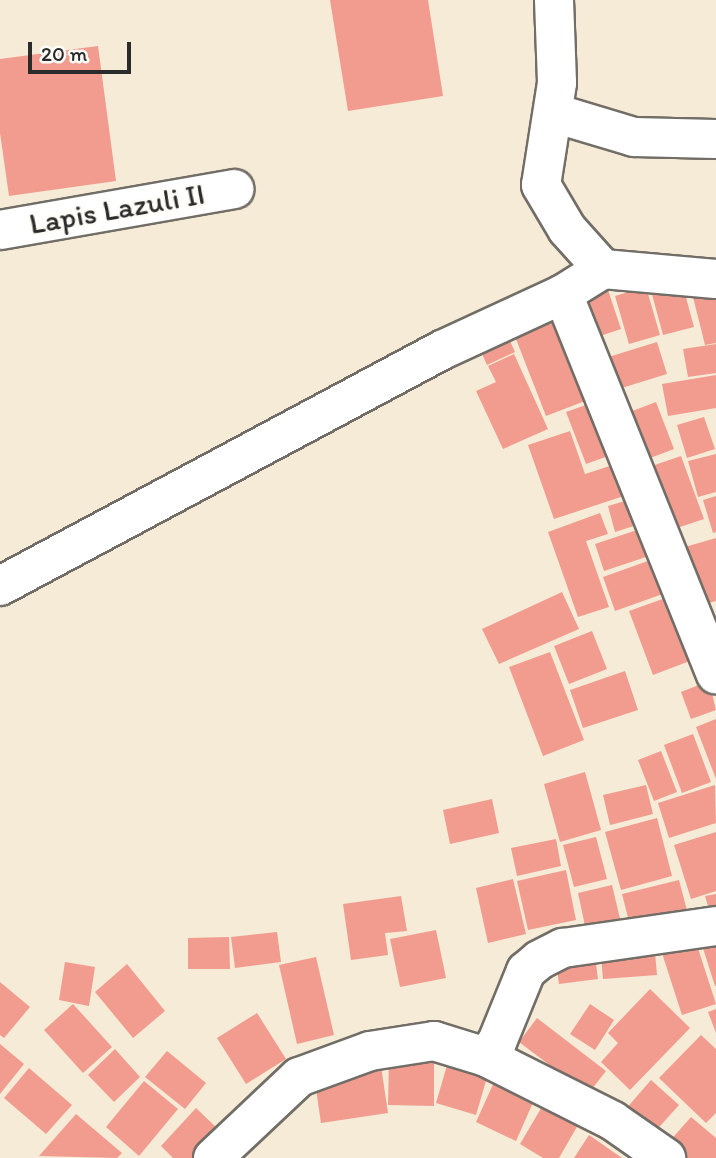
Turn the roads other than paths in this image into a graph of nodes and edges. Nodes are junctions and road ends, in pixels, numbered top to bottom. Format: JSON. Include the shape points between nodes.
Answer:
{"nodes":[{"id":1,"x":554,"y":0,"type":"edge"},
{"id":2,"x":554,"y":113,"type":"junction"},
{"id":3,"x":716,"y":139,"type":"edge"},
{"id":4,"x":234,"y":189,"type":"dead end"},
{"id":5,"x":0,"y":230,"type":"edge"},
{"id":6,"x":603,"y":269,"type":"junction"},
{"id":7,"x":716,"y":279,"type":"edge"},
{"id":8,"x":562,"y":295,"type":"junction"},
{"id":9,"x":0,"y":586,"type":"edge"},
{"id":10,"x":716,"y":674,"type":"edge"},
{"id":11,"x":716,"y":926,"type":"edge"},
{"id":12,"x":486,"y":1057,"type":"junction"},
{"id":13,"x":213,"y":1158,"type":"edge"},
{"id":14,"x":666,"y":1158,"type":"edge"}],
"edges":[{"from":1,"to":2,"type":"street"},
{"from":2,"to":3,"type":"street","via":[[634,137]]},
{"from":2,"to":6,"type":"street","via":[[541,185],[567,229]]},
{"from":4,"to":5,"type":"street","name":"Lapis Lazuli II"},
{"from":6,"to":7,"type":"street"},
{"from":6,"to":8,"type":"street"},
{"from":8,"to":9,"type":"street","via":[[442,350]]},
{"from":8,"to":10,"type":"street"},
{"from":11,"to":12,"type":"street","via":[[563,948],[539,960],[526,971],[497,1042]]},
{"from":12,"to":13,"type":"street","via":[[434,1041],[370,1051],[311,1072],[299,1077]]},
{"from":12,"to":14,"type":"street","via":[[613,1121]]}]}
